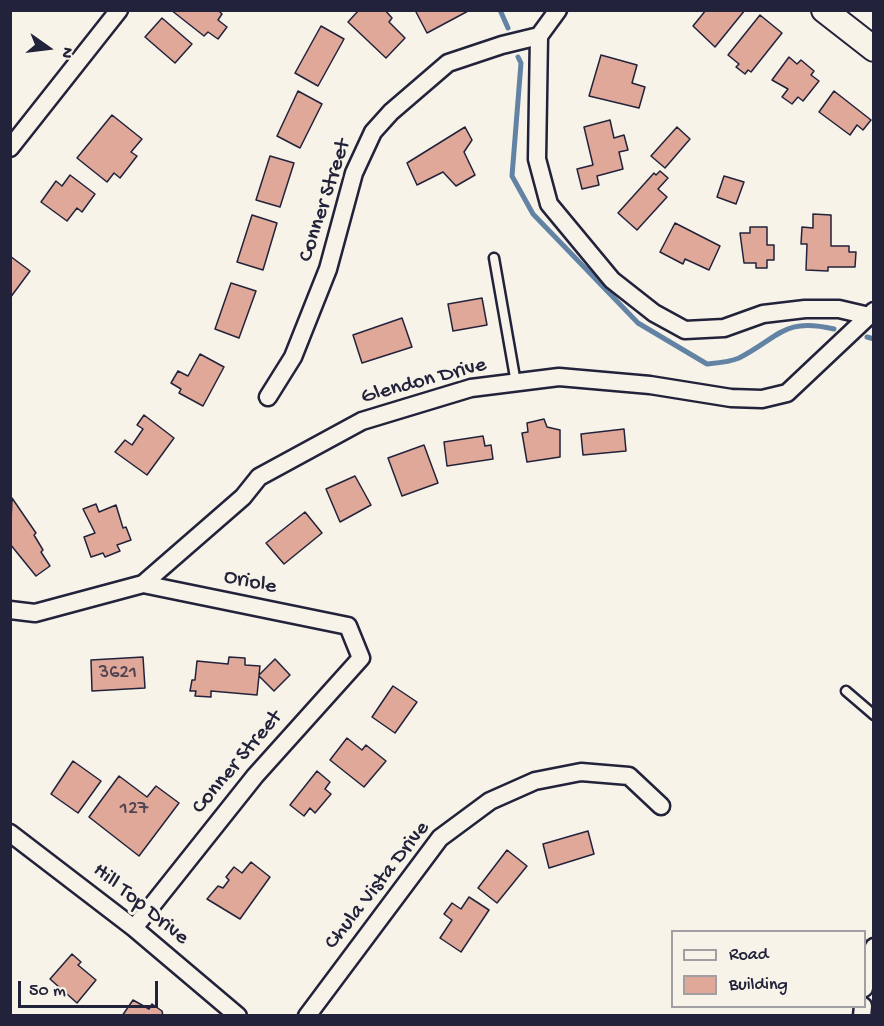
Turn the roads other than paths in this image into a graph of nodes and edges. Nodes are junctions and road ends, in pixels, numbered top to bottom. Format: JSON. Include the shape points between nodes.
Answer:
{"nodes":[{"id":1,"x":119,"y":10,"type":"edge"},
{"id":2,"x":558,"y":10,"type":"edge"},
{"id":3,"x":824,"y":10,"type":"edge"},
{"id":4,"x":539,"y":36,"type":"junction"},
{"id":5,"x":873,"y":50,"type":"edge"},
{"id":6,"x":10,"y":148,"type":"edge"},
{"id":7,"x":494,"y":258,"type":"dead end"},
{"id":8,"x":871,"y":313,"type":"edge"},
{"id":9,"x":516,"y":383,"type":"junction"},
{"id":10,"x":268,"y":397,"type":"dead end"},
{"id":11,"x":143,"y":584,"type":"junction"},
{"id":12,"x":10,"y":610,"type":"edge"},
{"id":13,"x":348,"y":626,"type":"joint"},
{"id":14,"x":846,"y":691,"type":"dead end"},
{"id":15,"x":873,"y":715,"type":"edge"},
{"id":16,"x":660,"y":806,"type":"dead end"},
{"id":17,"x":10,"y":833,"type":"edge"},
{"id":18,"x":134,"y":928,"type":"junction"},
{"id":19,"x":873,"y":946,"type":"edge"},
{"id":20,"x":866,"y":967,"type":"edge"},
{"id":21,"x":238,"y":1016,"type":"edge"},
{"id":22,"x":307,"y":1016,"type":"edge"}],
"edges":[{"from":1,"to":6,"type":"street"},
{"from":2,"to":4,"type":"street"},
{"from":3,"to":5,"type":"main road"},
{"from":4,"to":8,"type":"street","via":[[537,159],[549,204],[612,280],[654,313],[685,330],[724,328],[763,314],[805,309]]},
{"from":4,"to":10,"type":"street","name":"Conner Street","via":[[448,63],[373,132],[354,173],[328,269],[293,357]]},
{"from":7,"to":9,"type":"lane"},
{"from":8,"to":9,"type":"street","name":"Glendon Drive","via":[[787,393],[762,399],[559,377]]},
{"from":9,"to":11,"type":"street","name":"Glendon Drive","via":[[471,388],[362,422],[269,471]]},
{"from":11,"to":12,"type":"street","name":"Glendon Drive","via":[[35,613]]},
{"from":11,"to":13,"type":"street","name":"Oriole"},
{"from":13,"to":18,"type":"street","name":"Conner Street","via":[[361,658],[255,776]]},
{"from":14,"to":15,"type":"lane"},
{"from":16,"to":22,"type":"street","name":"Chula Vista Drive","via":[[629,776],[581,772],[535,781],[490,801],[440,838]]},
{"from":17,"to":18,"type":"street","name":"Hill Top Drive"},
{"from":18,"to":21,"type":"street","name":"Hill Top Drive"},
{"from":19,"to":20,"type":"street"}]}
